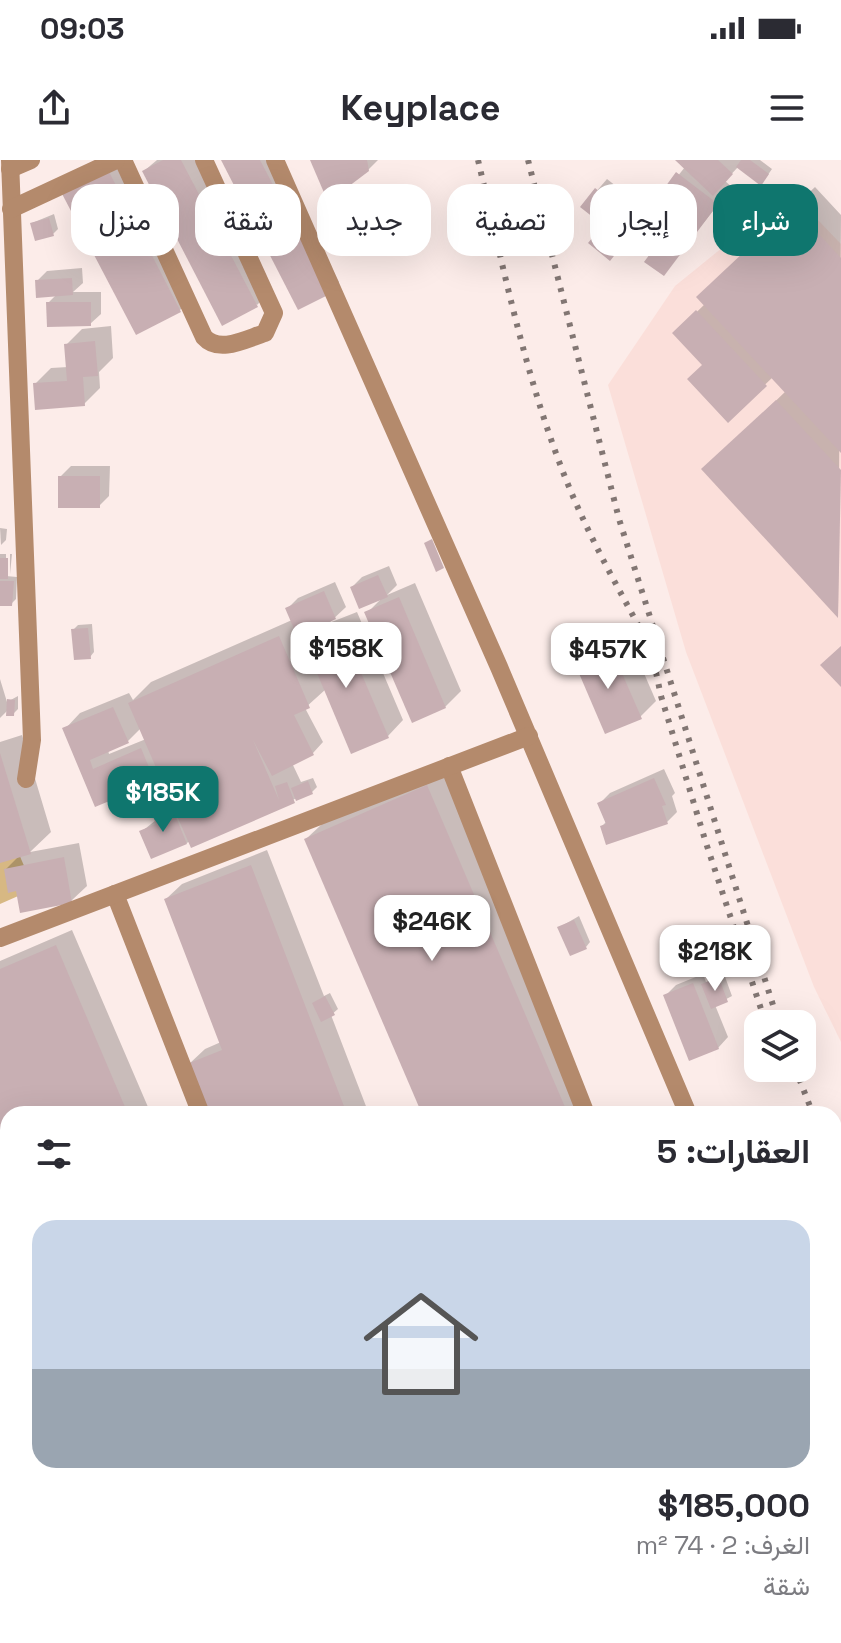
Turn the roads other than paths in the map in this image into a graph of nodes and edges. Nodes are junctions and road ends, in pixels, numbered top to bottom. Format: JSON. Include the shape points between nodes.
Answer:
{"nodes":[{"id":1,"x":31,"y":160,"type":"edge"},
{"id":2,"x":116,"y":160,"type":"edge"},
{"id":3,"x":123,"y":160,"type":"edge"},
{"id":4,"x":204,"y":160,"type":"edge"},
{"id":5,"x":275,"y":160,"type":"edge"},
{"id":6,"x":10,"y":165,"type":"edge"},
{"id":7,"x":11,"y":209,"type":"junction"},
{"id":8,"x":529,"y":736,"type":"junction"},
{"id":9,"x":449,"y":766,"type":"junction"},
{"id":10,"x":26,"y":779,"type":"dead end"},
{"id":11,"x":115,"y":894,"type":"junction"},
{"id":12,"x":0,"y":938,"type":"edge"},
{"id":13,"x":198,"y":1106,"type":"edge"},
{"id":14,"x":583,"y":1106,"type":"edge"},
{"id":15,"x":685,"y":1106,"type":"edge"}],
"edges":[{"from":1,"to":6,"type":"street"},
{"from":2,"to":7,"type":"street"},
{"from":3,"to":4,"type":"street","via":[[204,337],[219,346],[265,333],[274,313]]},
{"from":5,"to":8,"type":"street"},
{"from":6,"to":7,"type":"street"},
{"from":7,"to":10,"type":"street","via":[[32,740]]},
{"from":8,"to":9,"type":"street"},
{"from":8,"to":15,"type":"street"},
{"from":9,"to":11,"type":"street"},
{"from":9,"to":14,"type":"street"},
{"from":11,"to":12,"type":"street"},
{"from":11,"to":13,"type":"street"}]}
